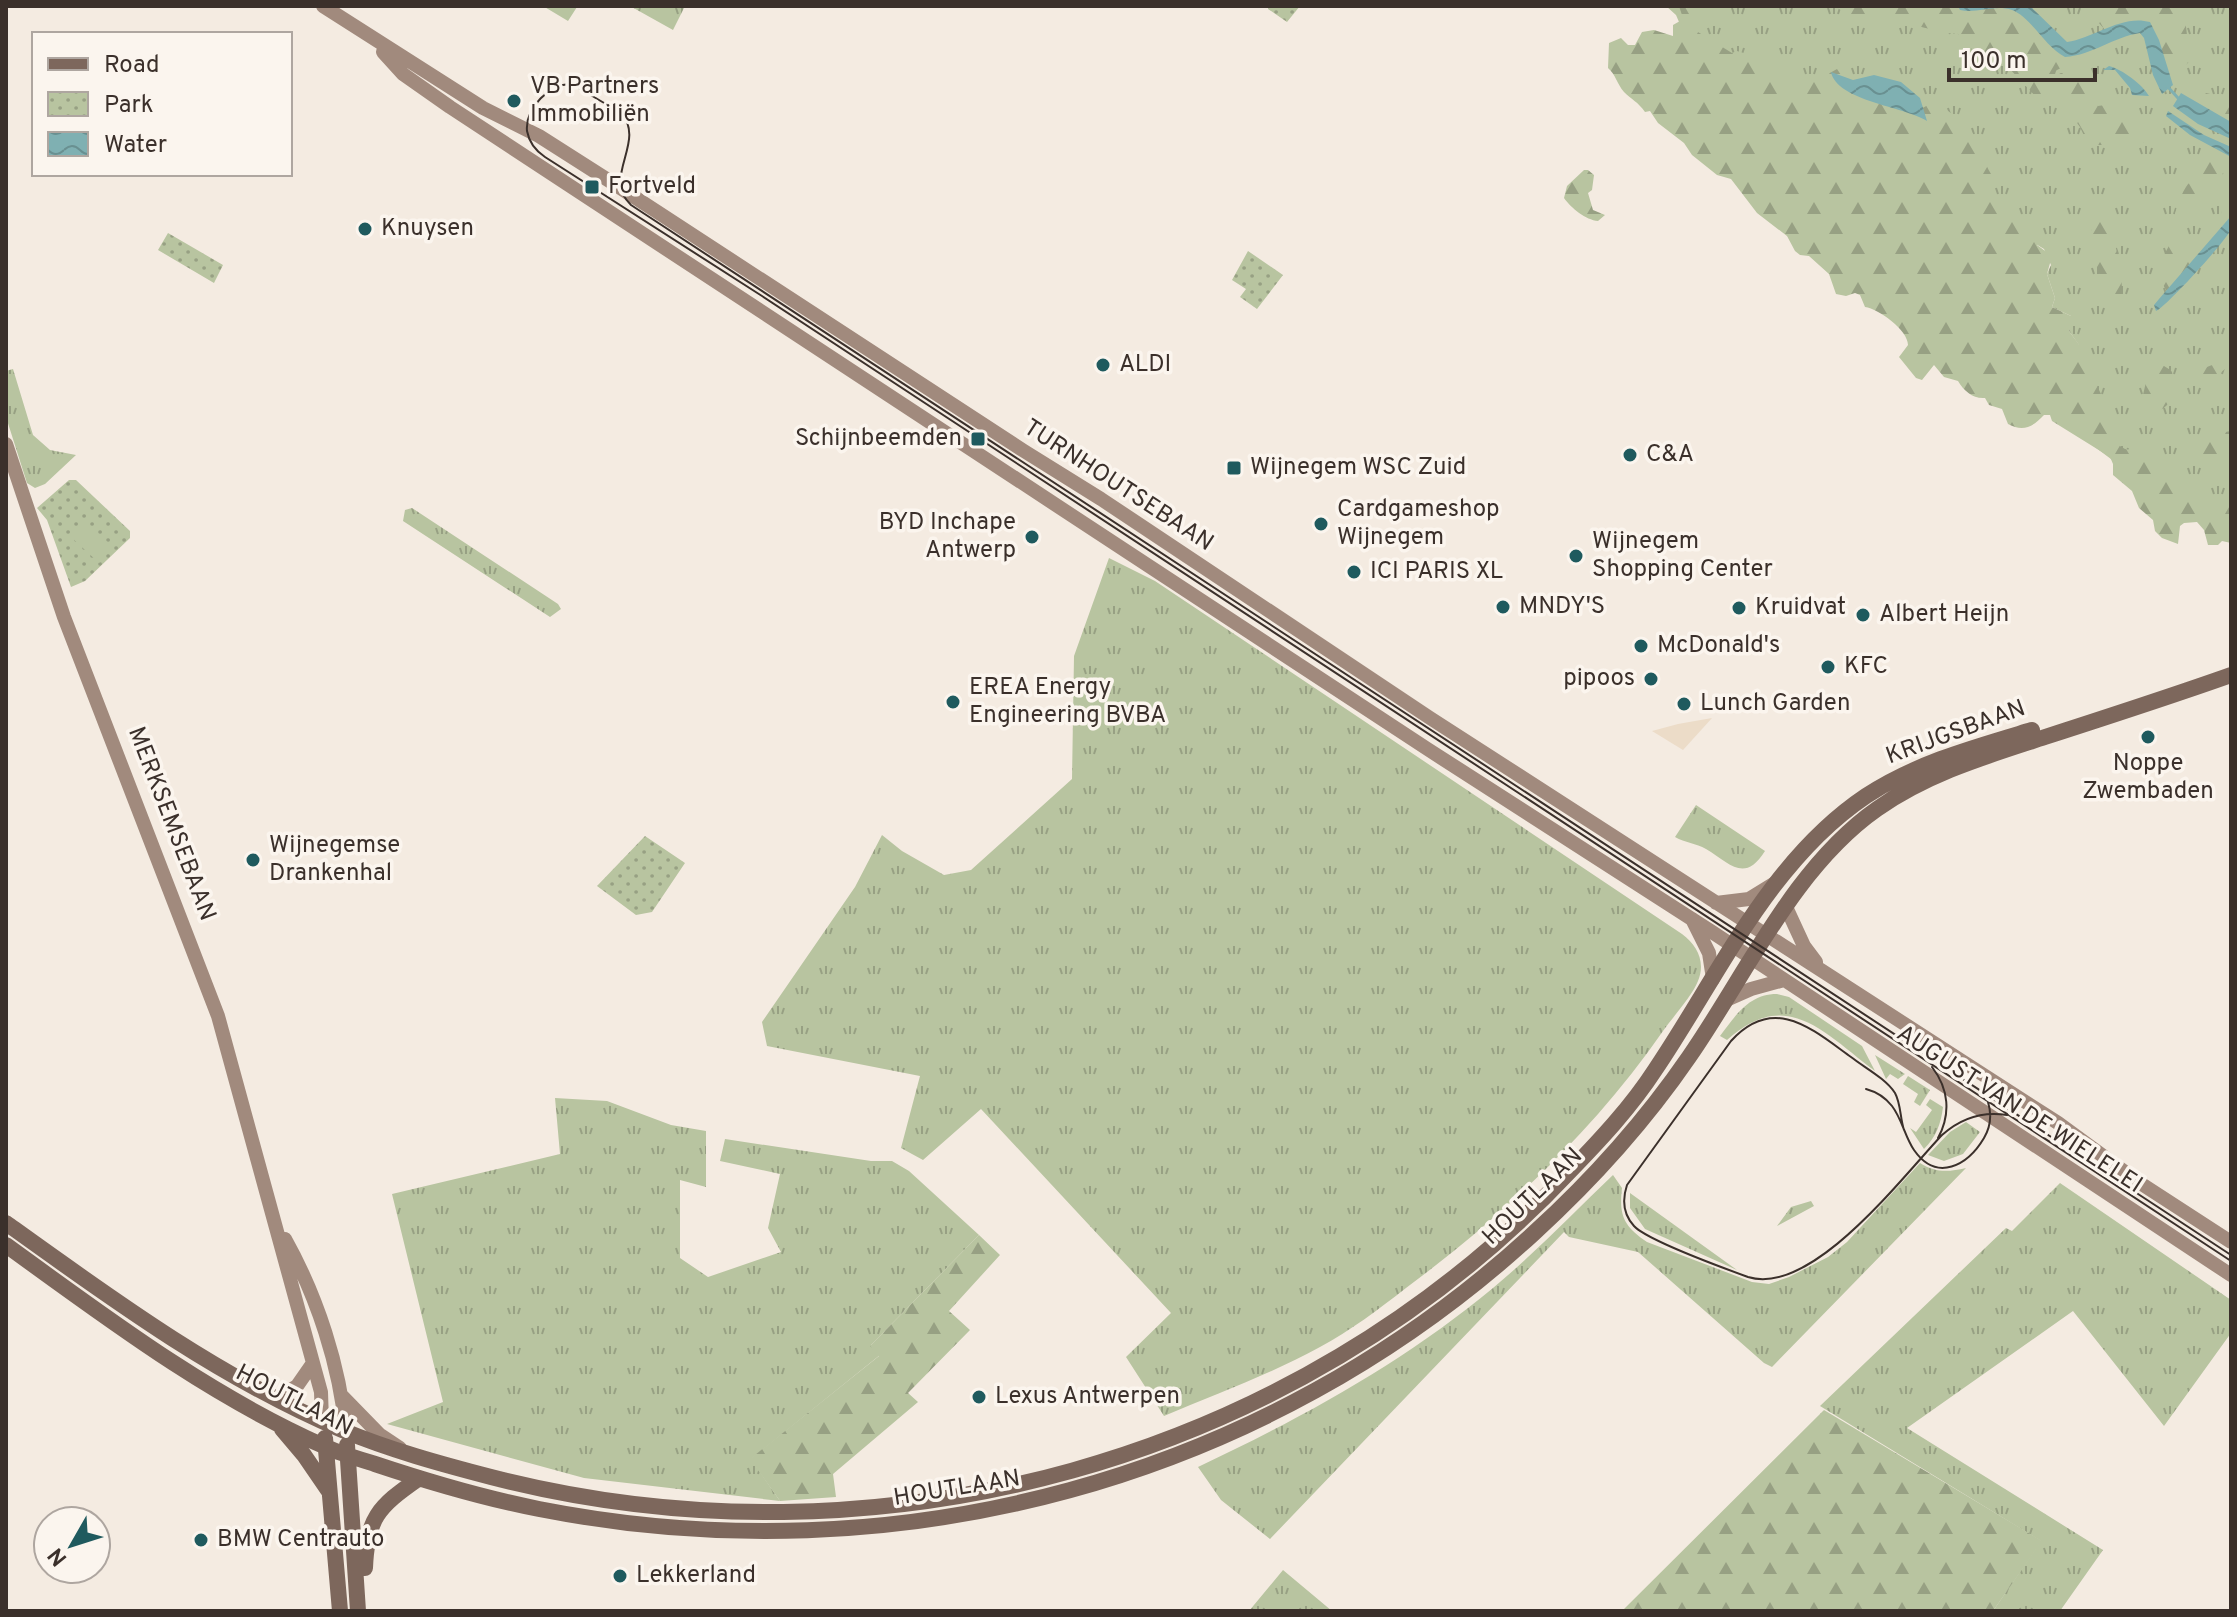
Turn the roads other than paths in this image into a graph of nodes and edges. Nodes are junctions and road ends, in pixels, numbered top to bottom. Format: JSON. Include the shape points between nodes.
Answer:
{"nodes":[{"id":1,"x":323,"y":6,"type":"edge"},
{"id":2,"x":380,"y":44,"type":"junction"},
{"id":3,"x":459,"y":92,"type":"junction"},
{"id":4,"x":450,"y":107,"type":"junction"},
{"id":5,"x":6,"y":444,"type":"edge"},
{"id":6,"x":2231,"y":663,"type":"edge"},
{"id":7,"x":2231,"y":675,"type":"edge"},
{"id":8,"x":1782,"y":878,"type":"junction"},
{"id":9,"x":1716,"y":903,"type":"junction"},
{"id":10,"x":1786,"y":907,"type":"junction"},
{"id":11,"x":1692,"y":919,"type":"junction"},
{"id":12,"x":1748,"y":925,"type":"junction"},
{"id":13,"x":1767,"y":937,"type":"junction"},
{"id":14,"x":1733,"y":947,"type":"junction"},
{"id":15,"x":1752,"y":959,"type":"junction"},
{"id":16,"x":1831,"y":976,"type":"junction"},
{"id":17,"x":1713,"y":979,"type":"junction"},
{"id":18,"x":1784,"y":980,"type":"junction"},
{"id":19,"x":1726,"y":1000,"type":"junction"},
{"id":20,"x":6,"y":1223,"type":"edge"},
{"id":21,"x":274,"y":1227,"type":"junction"},
{"id":22,"x":2231,"y":1242,"type":"edge"},
{"id":23,"x":6,"y":1245,"type":"edge"},
{"id":24,"x":2231,"y":1275,"type":"edge"},
{"id":25,"x":313,"y":1363,"type":"junction"},
{"id":26,"x":341,"y":1395,"type":"junction"},
{"id":27,"x":277,"y":1398,"type":"junction"},
{"id":28,"x":272,"y":1419,"type":"junction"},
{"id":29,"x":322,"y":1421,"type":"junction"},
{"id":30,"x":346,"y":1432,"type":"junction"},
{"id":31,"x":326,"y":1447,"type":"junction"},
{"id":32,"x":409,"y":1454,"type":"junction"},
{"id":33,"x":348,"y":1455,"type":"junction"},
{"id":34,"x":418,"y":1479,"type":"junction"},
{"id":35,"x":329,"y":1492,"type":"junction"},
{"id":36,"x":358,"y":1603,"type":"edge"},
{"id":37,"x":340,"y":1611,"type":"edge"}],
"edges":[{"from":1,"to":2,"type":"main road","name":"TURNHOUTSEBAAN"},
{"from":2,"to":3,"type":"main road","name":"TURNHOUTSEBAAN"},
{"from":2,"to":4,"type":"main road","name":"TURNHOUTSEBAAN","via":[[403,74]]},
{"from":3,"to":4,"type":"main road"},
{"from":3,"to":9,"type":"main road","name":"TURNHOUTSEBAAN","via":[[619,187]]},
{"from":4,"to":11,"type":"main road","name":"TURNHOUTSEBAAN"},
{"from":5,"to":21,"type":"main road","name":"MERKSEMSEBAAN","via":[[64,617],[218,1016]]},
{"from":6,"to":8,"type":"main road","name":"KRIJGSBAAN","via":[[1899,777],[1838,817]]},
{"from":7,"to":10,"type":"main road","name":"KRIJGSBAAN","via":[[1924,781],[1848,833],[1815,866]]},
{"from":8,"to":9,"type":"main road","via":[[1749,899]]},
{"from":8,"to":12,"type":"main road","name":"KRIJGSBAAN"},
{"from":9,"to":12,"type":"main road","name":"TURNHOUTSEBAAN"},
{"from":10,"to":13,"type":"main road","name":"KRIJGSBAAN"},
{"from":10,"to":16,"type":"main road","via":[[1804,946]]},
{"from":11,"to":14,"type":"main road","name":"TURNHOUTSEBAAN"},
{"from":11,"to":17,"type":"main road","via":[[1709,953]]},
{"from":12,"to":13,"type":"main road","name":"TURNHOUTSEBAAN"},
{"from":12,"to":14,"type":"main road","name":"HOUTLAAN"},
{"from":13,"to":15,"type":"main road","name":"HOUTLAAN"},
{"from":13,"to":16,"type":"main road","name":"TURNHOUTSEBAAN"},
{"from":14,"to":15,"type":"main road","name":"TURNHOUTSEBAAN"},
{"from":14,"to":17,"type":"main road","name":"HOUTLAAN"},
{"from":15,"to":18,"type":"main road","name":"AUGUST VAN DE WIELELEI"},
{"from":15,"to":19,"type":"main road","name":"HOUTLAAN"},
{"from":16,"to":22,"type":"main road","name":"AUGUST VAN DE WIELELEI"},
{"from":17,"to":32,"type":"main road","name":"HOUTLAAN","via":[[1619,1117],[1482,1255],[1319,1368],[1146,1447],[978,1494],[782,1514],[673,1510],[593,1500]]},
{"from":18,"to":19,"type":"main road"},
{"from":18,"to":24,"type":"main road","name":"AUGUST VAN DE WIELELEI"},
{"from":19,"to":34,"type":"main road","name":"HOUTLAAN","via":[[1623,1141],[1551,1217],[1481,1279],[1330,1383],[1262,1419],[1153,1465],[1041,1500],[924,1522],[787,1532],[671,1529],[593,1519]]},
{"from":20,"to":27,"type":"main road","name":"HOUTLAAN","via":[[177,1344]]},
{"from":21,"to":25,"type":"main road","name":"MERKSEMSEBAAN"},
{"from":21,"to":26,"type":"main road","name":"MERKSEMSEBAAN","via":[[294,1255],[316,1310]]},
{"from":23,"to":28,"type":"main road","name":"HOUTLAAN","via":[[166,1358]]},
{"from":25,"to":27,"type":"main road","via":[[297,1386]]},
{"from":25,"to":29,"type":"main road","name":"MERKSEMSEBAAN"},
{"from":26,"to":30,"type":"main road","name":"MERKSEMSEBAAN"},
{"from":26,"to":32,"type":"main road","via":[[379,1434]]},
{"from":27,"to":29,"type":"main road","name":"HOUTLAAN"},
{"from":28,"to":31,"type":"main road","name":"HOUTLAAN"},
{"from":28,"to":35,"type":"main road"},
{"from":29,"to":30,"type":"main road","name":"HOUTLAAN"},
{"from":29,"to":31,"type":"main road","name":"MERKSEMSEBAAN"},
{"from":30,"to":32,"type":"main road","name":"HOUTLAAN"},
{"from":30,"to":33,"type":"main road","name":"MERKSEMSEBAAN"},
{"from":31,"to":33,"type":"main road","name":"HOUTLAAN"},
{"from":31,"to":35,"type":"main road","name":"MERKSEMSEBAAN"},
{"from":33,"to":34,"type":"main road","name":"HOUTLAAN"},
{"from":33,"to":36,"type":"main road","name":"MERKSEMSEBAAN"},
{"from":34,"to":36,"type":"main road","via":[[374,1519]]},
{"from":35,"to":37,"type":"main road","name":"MERKSEMSEBAAN"}]}
